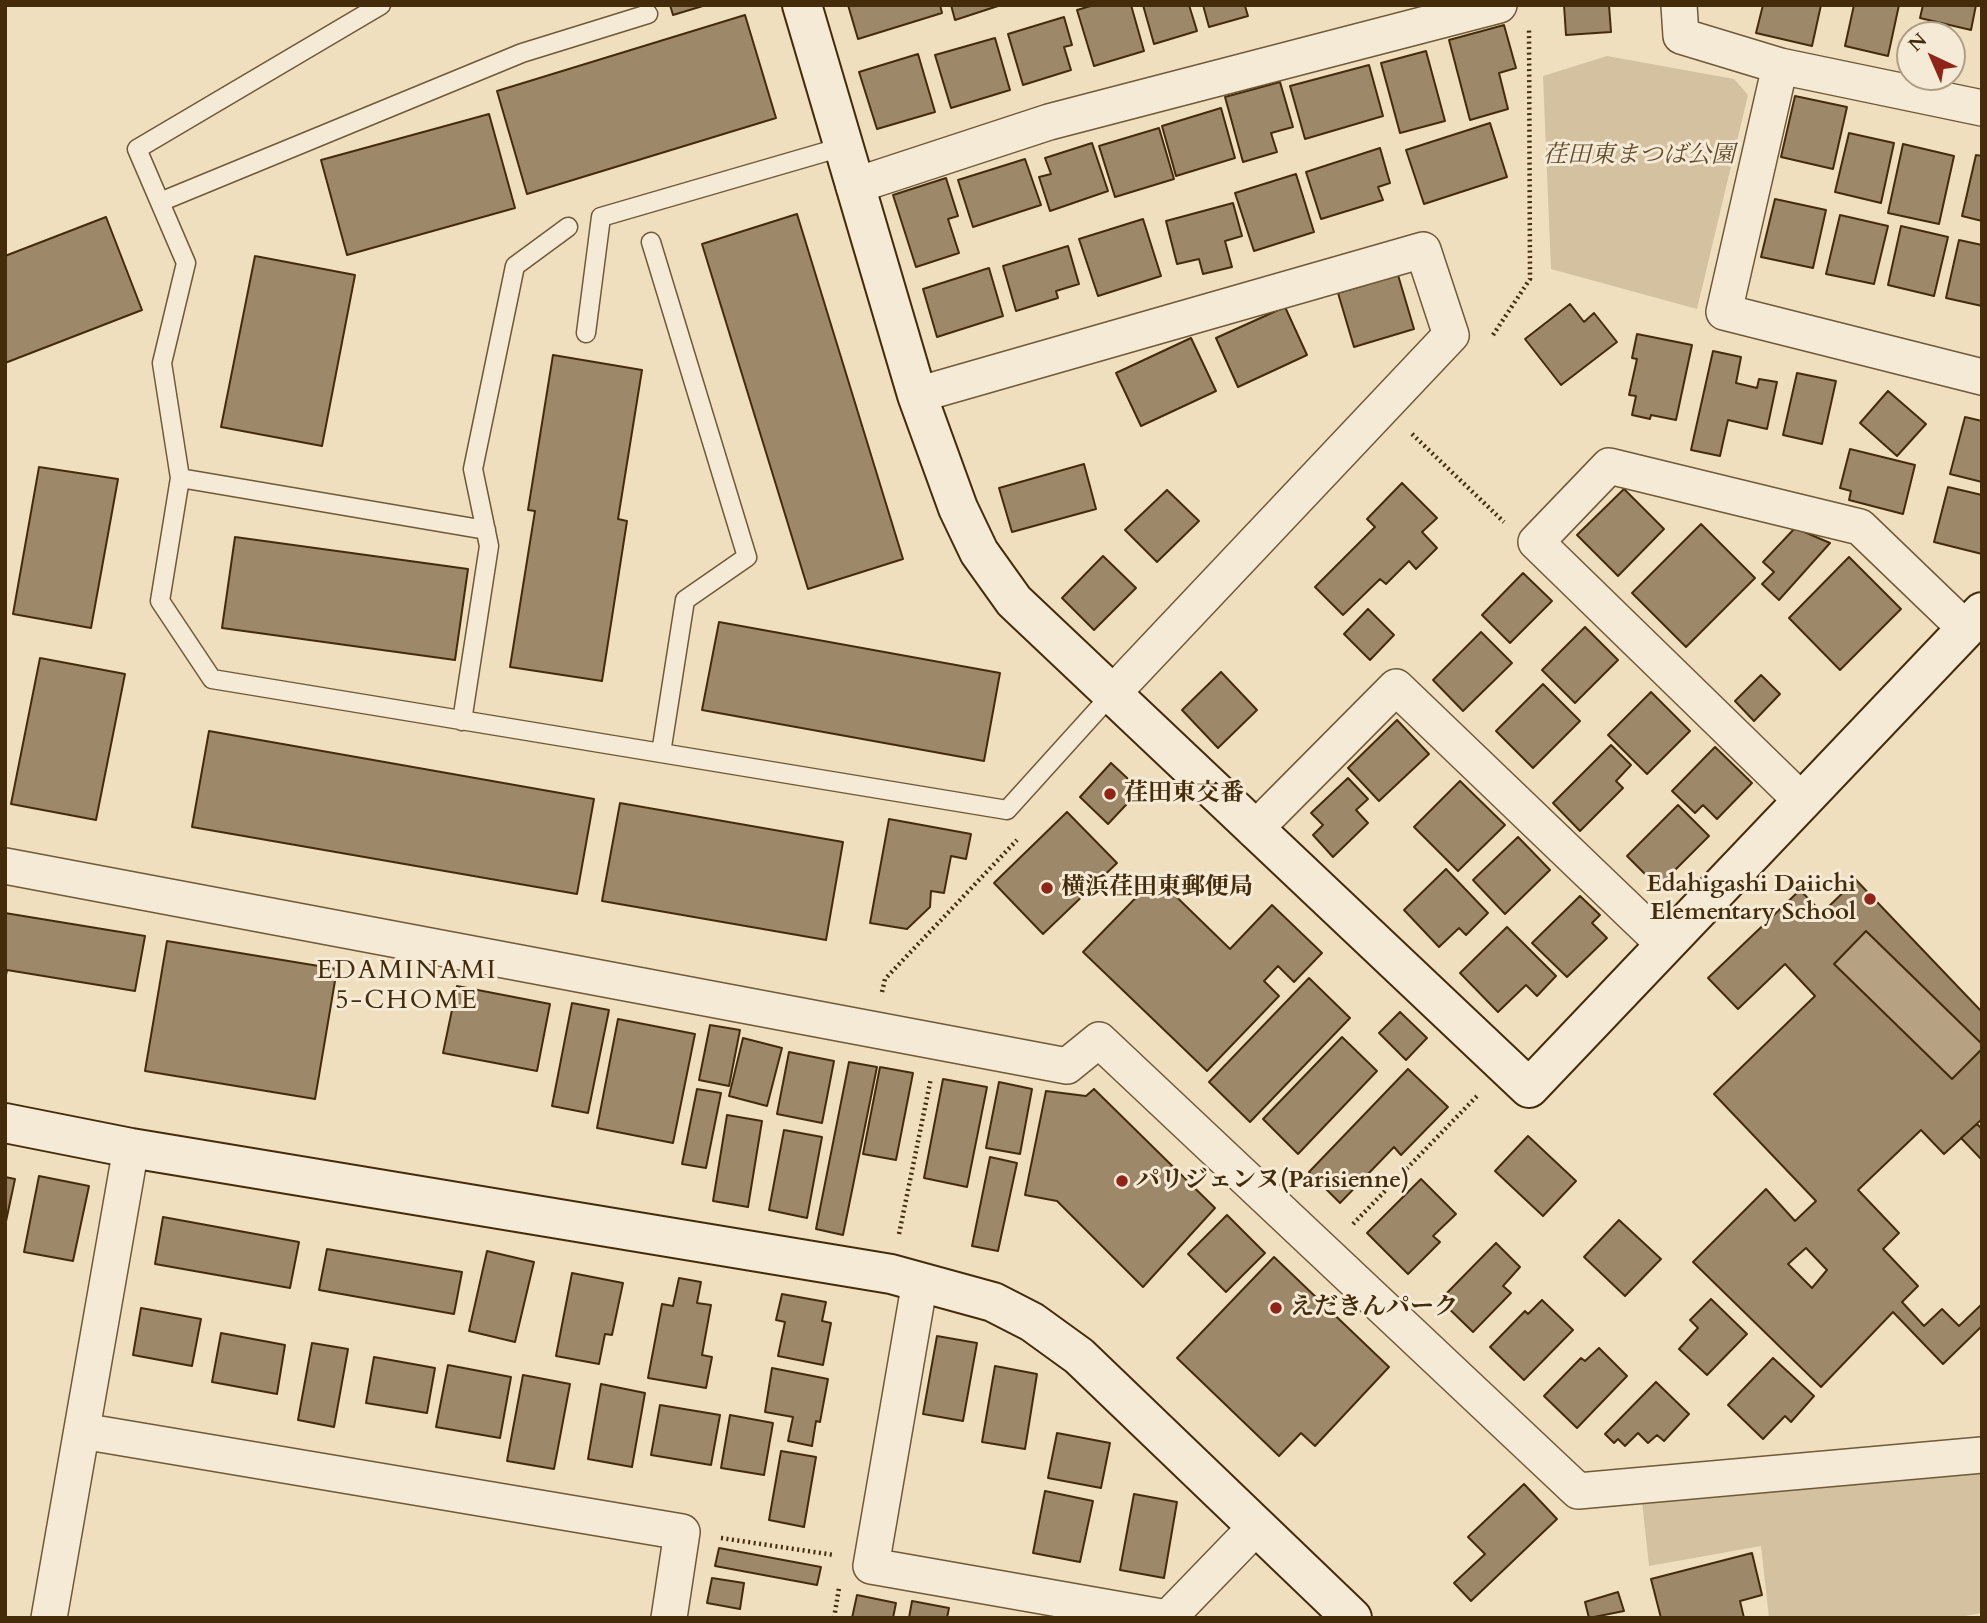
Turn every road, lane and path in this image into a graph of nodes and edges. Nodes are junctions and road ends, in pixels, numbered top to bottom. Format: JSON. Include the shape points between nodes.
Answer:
{"nodes":[{"id":1,"x":381,"y":5,"type":"edge"},
{"id":2,"x":802,"y":5,"type":"edge"},
{"id":3,"x":1499,"y":5,"type":"edge"},
{"id":4,"x":1679,"y":5,"type":"edge"},
{"id":5,"x":648,"y":14,"type":"dead end"},
{"id":6,"x":1529,"y":25,"type":"dead end"},
{"id":7,"x":1780,"y":66,"type":"junction"},
{"id":8,"x":1982,"y":108,"type":"edge"},
{"id":9,"x":842,"y":147,"type":"junction"},
{"id":10,"x":854,"y":186,"type":"junction"},
{"id":11,"x":160,"y":202,"type":"junction"},
{"id":12,"x":568,"y":227,"type":"dead end"},
{"id":13,"x":651,"y":242,"type":"dead end"},
{"id":14,"x":586,"y":333,"type":"dead end"},
{"id":15,"x":1493,"y":335,"type":"dead end"},
{"id":16,"x":1982,"y":377,"type":"edge"},
{"id":17,"x":917,"y":396,"type":"junction"},
{"id":18,"x":1406,"y":428,"type":"dead end"},
{"id":19,"x":180,"y":478,"type":"junction"},
{"id":20,"x":485,"y":530,"type":"junction"},
{"id":21,"x":1536,"y":542,"type":"junction"},
{"id":22,"x":1974,"y":621,"type":"edge"},
{"id":23,"x":1111,"y":695,"type":"junction"},
{"id":24,"x":463,"y":721,"type":"junction"},
{"id":25,"x":661,"y":753,"type":"junction"},
{"id":26,"x":1802,"y":802,"type":"junction"},
{"id":27,"x":1254,"y":830,"type":"junction"},
{"id":28,"x":1018,"y":838,"type":"dead end"},
{"id":29,"x":5,"y":866,"type":"edge"},
{"id":30,"x":1665,"y":945,"type":"junction"},
{"id":31,"x":872,"y":1030,"type":"junction"},
{"id":32,"x":938,"y":1042,"type":"junction"},
{"id":33,"x":1506,"y":1066,"type":"junction"},
{"id":34,"x":5,"y":1123,"type":"edge"},
{"id":35,"x":131,"y":1147,"type":"junction"},
{"id":36,"x":1325,"y":1253,"type":"junction"},
{"id":37,"x":906,"y":1277,"type":"junction"},
{"id":38,"x":82,"y":1431,"type":"junction"},
{"id":39,"x":1982,"y":1455,"type":"edge"},
{"id":40,"x":1255,"y":1528,"type":"junction"},
{"id":41,"x":682,"y":1532,"type":"junction"},
{"id":42,"x":845,"y":1556,"type":"dead end"},
{"id":43,"x":49,"y":1618,"type":"edge"},
{"id":44,"x":669,"y":1618,"type":"edge"},
{"id":45,"x":1168,"y":1618,"type":"edge"},
{"id":46,"x":1352,"y":1618,"type":"edge"}],
"edges":[{"from":1,"to":11,"type":"lane","via":[[137,149]]},
{"from":2,"to":9,"type":"street"},
{"from":3,"to":10,"type":"street","via":[[1049,122]]},
{"from":4,"to":7,"type":"street","via":[[1681,36]]},
{"from":5,"to":11,"type":"lane","via":[[522,53]]},
{"from":6,"to":15,"type":"path","via":[[1530,279]]},
{"from":7,"to":8,"type":"street"},
{"from":7,"to":16,"type":"street","via":[[1724,312]]},
{"from":9,"to":10,"type":"street"},
{"from":9,"to":14,"type":"lane","via":[[601,217]]},
{"from":10,"to":17,"type":"street"},
{"from":11,"to":19,"type":"lane","via":[[186,263],[162,363]]},
{"from":12,"to":20,"type":"lane","via":[[515,265],[473,469]]},
{"from":13,"to":25,"type":"lane","via":[[747,557],[685,600]]},
{"from":17,"to":23,"type":"street","via":[[979,552],[1014,601]]},
{"from":17,"to":23,"type":"street","via":[[1423,250],[1451,335]]},
{"from":18,"to":21,"type":"path","via":[[1505,524]]},
{"from":19,"to":20,"type":"lane"},
{"from":19,"to":24,"type":"lane","via":[[160,601],[212,679]]},
{"from":20,"to":24,"type":"lane","via":[[489,546]]},
{"from":21,"to":22,"type":"street","via":[[1609,466],[1860,527]]},
{"from":21,"to":26,"type":"street"},
{"from":22,"to":26,"type":"street"},
{"from":23,"to":25,"type":"lane","via":[[1007,810]]},
{"from":23,"to":27,"type":"street"},
{"from":24,"to":25,"type":"lane"},
{"from":26,"to":30,"type":"street"},
{"from":27,"to":30,"type":"street","via":[[1396,688]]},
{"from":27,"to":33,"type":"street"},
{"from":28,"to":31,"type":"path","via":[[885,979]]},
{"from":29,"to":31,"type":"street"},
{"from":30,"to":33,"type":"street","via":[[1530,1088]]},
{"from":31,"to":32,"type":"street"},
{"from":32,"to":36,"type":"street","via":[[1067,1066],[1098,1040]]},
{"from":32,"to":37,"type":"path"},
{"from":33,"to":36,"type":"path"},
{"from":34,"to":35,"type":"street"},
{"from":35,"to":37,"type":"street"},
{"from":35,"to":38,"type":"street"},
{"from":36,"to":39,"type":"street","via":[[1578,1491]]},
{"from":37,"to":40,"type":"street","via":[[993,1303],[1031,1322],[1079,1356]]},
{"from":37,"to":45,"type":"street","via":[[871,1566]]},
{"from":38,"to":41,"type":"street"},
{"from":38,"to":43,"type":"street"},
{"from":40,"to":45,"type":"street"},
{"from":40,"to":46,"type":"street"},
{"from":41,"to":42,"type":"path"},
{"from":41,"to":44,"type":"street"}]}
